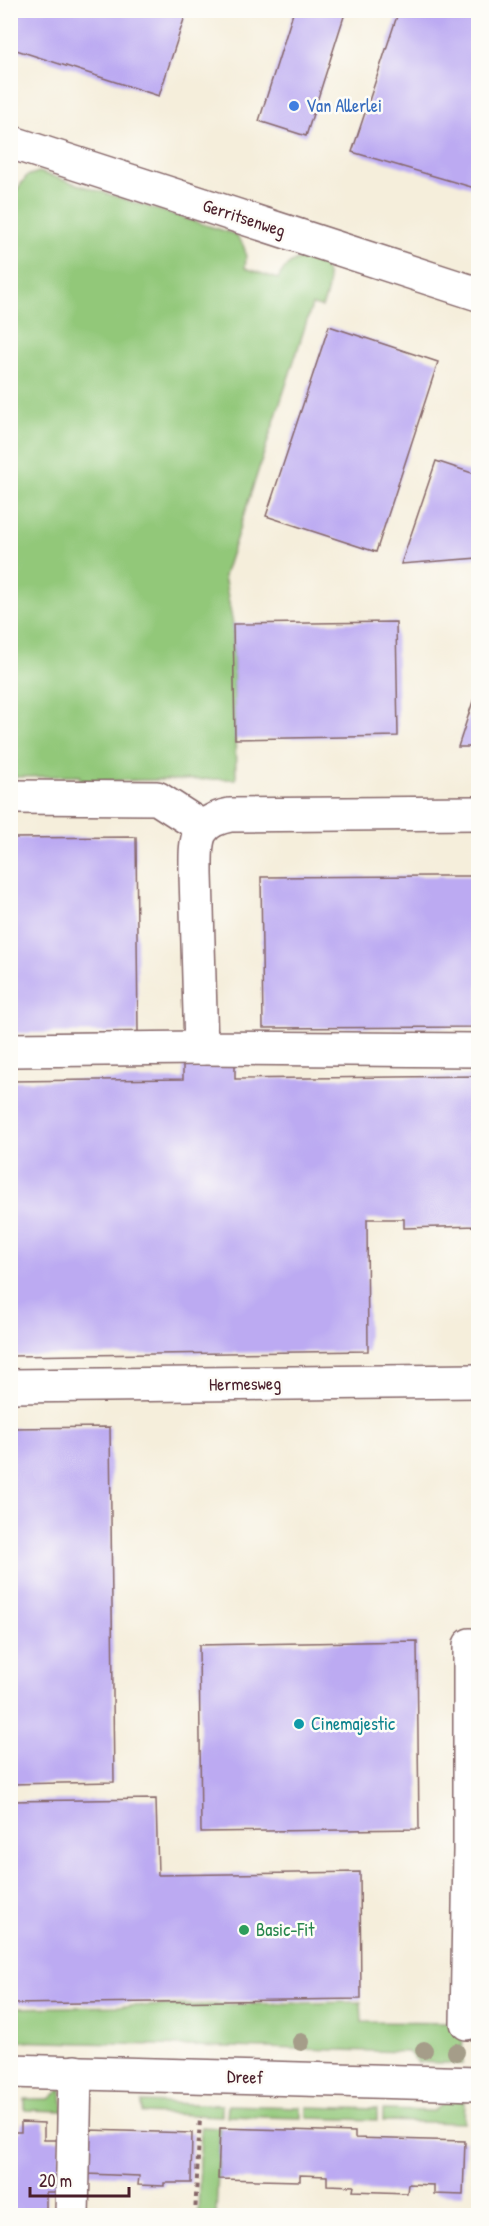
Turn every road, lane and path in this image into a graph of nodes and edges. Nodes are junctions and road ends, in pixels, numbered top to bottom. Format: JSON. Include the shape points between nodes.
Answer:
{"nodes":[{"id":1,"x":10,"y":142,"type":"edge"},
{"id":2,"x":478,"y":294,"type":"edge"},
{"id":3,"x":10,"y":797,"type":"edge"},
{"id":4,"x":478,"y":813,"type":"edge"},
{"id":5,"x":202,"y":827,"type":"junction"},
{"id":6,"x":201,"y":1048,"type":"junction"},
{"id":7,"x":10,"y":1050,"type":"edge"},
{"id":8,"x":478,"y":1050,"type":"edge"},
{"id":9,"x":478,"y":1381,"type":"edge"},
{"id":10,"x":10,"y":1386,"type":"edge"},
{"id":11,"x":470,"y":1645,"type":"dead end"},
{"id":12,"x":467,"y":2023,"type":"dead end"},
{"id":13,"x":10,"y":2071,"type":"edge"},
{"id":14,"x":75,"y":2072,"type":"junction"},
{"id":15,"x":478,"y":2084,"type":"edge"},
{"id":16,"x":200,"y":2117,"type":"dead end"},
{"id":17,"x":72,"y":2216,"type":"edge"},
{"id":18,"x":195,"y":2216,"type":"edge"}],
"edges":[{"from":1,"to":2,"type":"street","name":"Gerritsenweg"},
{"from":3,"to":5,"type":"street","via":[[157,798]]},
{"from":4,"to":5,"type":"street","via":[[230,815],[214,818]]},
{"from":5,"to":6,"type":"street","via":[[196,845]]},
{"from":6,"to":7,"type":"street"},
{"from":6,"to":8,"type":"street"},
{"from":9,"to":10,"type":"street","name":"Hermesweg"},
{"from":11,"to":12,"type":"street"},
{"from":13,"to":14,"type":"street","name":"Dreef"},
{"from":14,"to":15,"type":"street","name":"Dreef"},
{"from":14,"to":17,"type":"street"},
{"from":16,"to":18,"type":"path"}]}
